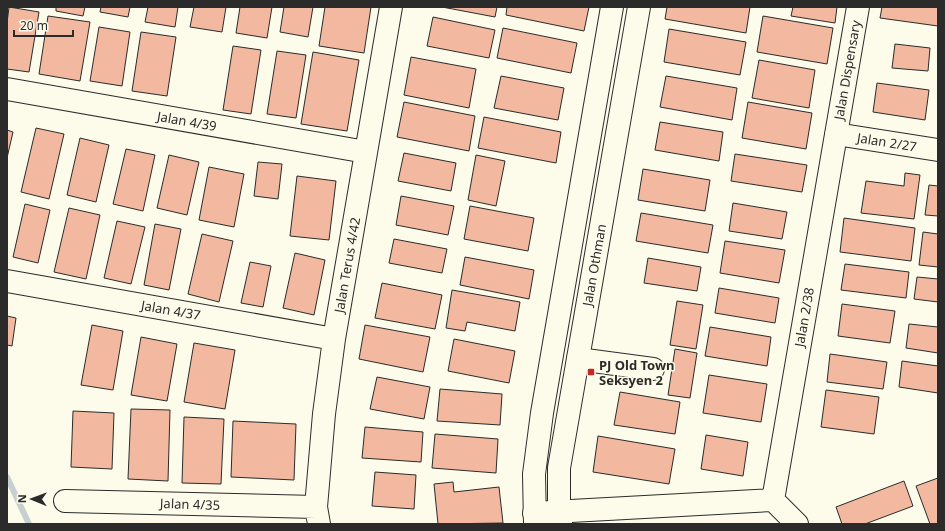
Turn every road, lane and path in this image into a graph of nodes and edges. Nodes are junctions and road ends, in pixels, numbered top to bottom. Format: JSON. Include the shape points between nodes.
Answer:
{"nodes":[{"id":1,"x":392,"y":7,"type":"edge"},
{"id":2,"x":612,"y":7,"type":"edge"},
{"id":3,"x":639,"y":7,"type":"edge"},
{"id":4,"x":858,"y":7,"type":"edge"},
{"id":5,"x":7,"y":89,"type":"edge"},
{"id":6,"x":836,"y":134,"type":"junction"},
{"id":7,"x":938,"y":150,"type":"edge"},
{"id":8,"x":366,"y":152,"type":"junction"},
{"id":9,"x":7,"y":282,"type":"edge"},
{"id":10,"x":334,"y":339,"type":"junction"},
{"id":11,"x":578,"y":360,"type":"junction"},
{"id":12,"x":653,"y":369,"type":"dead end"},
{"id":13,"x":773,"y":500,"type":"junction"},
{"id":14,"x":65,"y":501,"type":"dead end"},
{"id":15,"x":318,"y":516,"type":"edge"},
{"id":16,"x":560,"y":518,"type":"edge"},
{"id":17,"x":534,"y":519,"type":"edge"},
{"id":18,"x":797,"y":524,"type":"edge"}],
"edges":[{"from":1,"to":8,"type":"street","name":"Jalan Terus 4/42"},
{"from":2,"to":17,"type":"street","name":"Jalan Othman","via":[[542,413],[534,474]]},
{"from":3,"to":11,"type":"street","name":"Jalan Othman"},
{"from":4,"to":6,"type":"street","name":"Jalan Dispensary"},
{"from":5,"to":8,"type":"street","name":"Jalan 4/39"},
{"from":6,"to":7,"type":"street","name":"Jalan 2/27"},
{"from":6,"to":13,"type":"street","name":"Jalan 2/38"},
{"from":8,"to":10,"type":"street","name":"Jalan Terus 4/42"},
{"from":9,"to":10,"type":"street","name":"Jalan 4/37"},
{"from":10,"to":15,"type":"street","name":"Jalan Terus 4/42","via":[[324,414]]},
{"from":11,"to":12,"type":"street"},
{"from":11,"to":16,"type":"street","name":"Jalan Othman","via":[[559,468]]},
{"from":13,"to":16,"type":"street"},
{"from":13,"to":18,"type":"street"},
{"from":14,"to":15,"type":"street","name":"Jalan 4/35"},
{"from":16,"to":17,"type":"street"}]}
